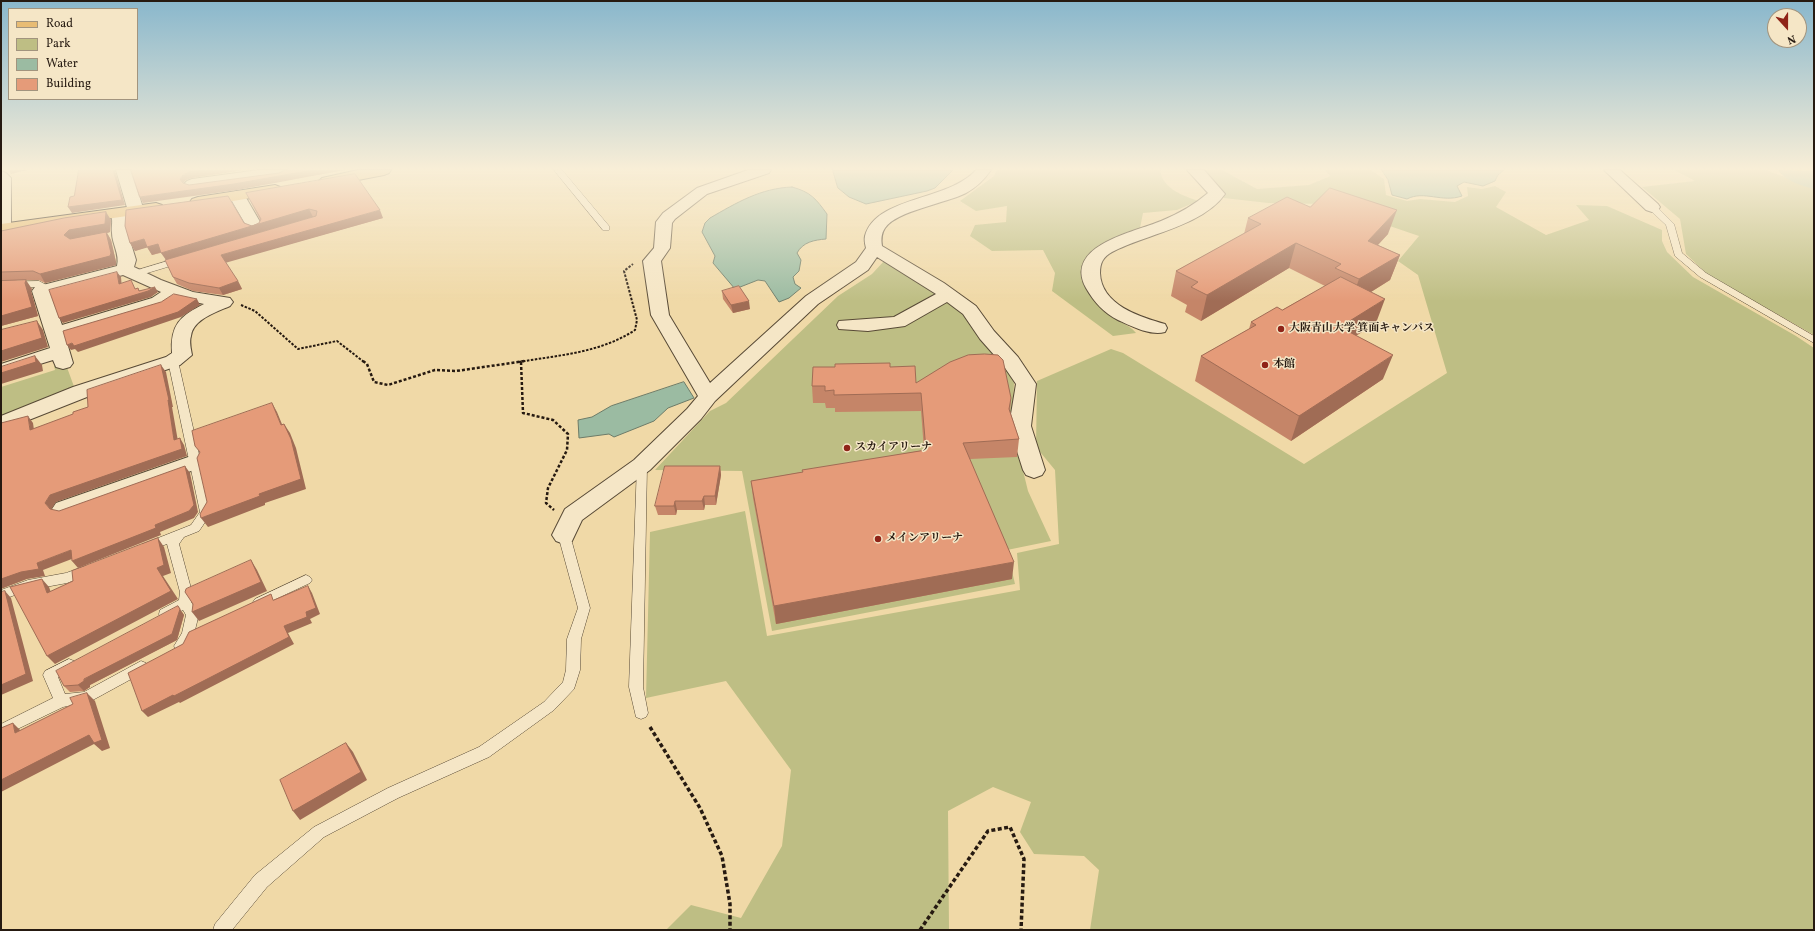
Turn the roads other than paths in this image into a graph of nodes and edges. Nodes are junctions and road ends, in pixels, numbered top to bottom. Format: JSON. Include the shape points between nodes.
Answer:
{"nodes":[{"id":1,"x":2,"y":213,"type":"edge"},
{"id":2,"x":121,"y":213,"type":"edge"},
{"id":3,"x":247,"y":213,"type":"edge"},
{"id":4,"x":594,"y":213,"type":"edge"},
{"id":5,"x":672,"y":213,"type":"edge"},
{"id":6,"x":894,"y":213,"type":"edge"},
{"id":7,"x":1192,"y":213,"type":"edge"},
{"id":8,"x":1659,"y":213,"type":"edge"},
{"id":9,"x":118,"y":214,"type":"junction"},
{"id":10,"x":255,"y":227,"type":"edge"},
{"id":11,"x":606,"y":228,"type":"dead end"},
{"id":12,"x":2,"y":229,"type":"edge"},
{"id":13,"x":874,"y":248,"type":"junction"},
{"id":14,"x":187,"y":259,"type":"edge"},
{"id":15,"x":129,"y":272,"type":"junction"},
{"id":16,"x":1,"y":285,"type":"edge"},
{"id":17,"x":50,"y":289,"type":"junction"},
{"id":18,"x":175,"y":292,"type":"junction"},
{"id":19,"x":948,"y":294,"type":"junction"},
{"id":20,"x":858,"y":325,"type":"dead end"},
{"id":21,"x":47,"y":326,"type":"junction"},
{"id":22,"x":1158,"y":328,"type":"dead end"},
{"id":23,"x":1814,"y":340,"type":"edge"},
{"id":24,"x":173,"y":361,"type":"junction"},
{"id":25,"x":1,"y":370,"type":"edge"},
{"id":26,"x":708,"y":396,"type":"junction"},
{"id":27,"x":1,"y":424,"type":"edge"},
{"id":28,"x":194,"y":462,"type":"junction"},
{"id":29,"x":642,"y":465,"type":"junction"},
{"id":30,"x":1034,"y":470,"type":"dead end"},
{"id":31,"x":64,"y":509,"type":"edge"},
{"id":32,"x":180,"y":534,"type":"junction"},
{"id":33,"x":564,"y":535,"type":"joint"},
{"id":34,"x":137,"y":551,"type":"edge"},
{"id":35,"x":95,"y":567,"type":"edge"},
{"id":36,"x":306,"y":580,"type":"dead end"},
{"id":37,"x":1,"y":595,"type":"edge"},
{"id":38,"x":186,"y":603,"type":"junction"},
{"id":39,"x":250,"y":606,"type":"edge"},
{"id":40,"x":152,"y":621,"type":"edge"},
{"id":41,"x":202,"y":627,"type":"edge"},
{"id":42,"x":188,"y":634,"type":"junction"},
{"id":43,"x":169,"y":653,"type":"edge"},
{"id":44,"x":155,"y":660,"type":"edge"},
{"id":45,"x":77,"y":661,"type":"edge"},
{"id":46,"x":61,"y":701,"type":"junction"},
{"id":47,"x":641,"y":713,"type":"road end"},
{"id":48,"x":1,"y":731,"type":"edge"},
{"id":49,"x":221,"y":930,"type":"edge"}],
"edges":[{"from":1,"to":12,"type":"street"},
{"from":2,"to":9,"type":"main road"},
{"from":3,"to":10,"type":"street"},
{"from":4,"to":11,"type":"lane"},
{"from":5,"to":26,"type":"street","via":[[664,222],[662,248],[652,261],[660,315]]},
{"from":6,"to":13,"type":"street","via":[[881,221],[873,235]]},
{"from":7,"to":22,"type":"street","via":[[1102,251],[1092,264],[1091,278],[1097,292],[1112,309],[1134,321]]},
{"from":8,"to":23,"type":"lane","via":[[1670,224],[1678,254],[1703,276]]},
{"from":9,"to":12,"type":"main road"},
{"from":9,"to":15,"type":"street","via":[[121,218],[116,234]]},
{"from":13,"to":19,"type":"street"},
{"from":13,"to":26,"type":"street","via":[[862,266],[812,300]]},
{"from":14,"to":15,"type":"lane"},
{"from":15,"to":17,"type":"street"},
{"from":15,"to":18,"type":"street"},
{"from":16,"to":17,"type":"lane","via":[[39,284]]},
{"from":17,"to":21,"type":"street","via":[[41,292]]},
{"from":18,"to":21,"type":"street","via":[[158,302]]},
{"from":18,"to":24,"type":"street","via":[[224,302],[194,316],[181,336],[182,355]]},
{"from":19,"to":20,"type":"street","via":[[898,322]]},
{"from":19,"to":30,"type":"street","via":[[970,310],[1026,384],[1020,426]]},
{"from":21,"to":25,"type":"street","via":[[62,357]]},
{"from":24,"to":27,"type":"street","via":[[87,390]]},
{"from":24,"to":28,"type":"lane"},
{"from":26,"to":29,"type":"street","via":[[694,414]]},
{"from":28,"to":31,"type":"street"},
{"from":28,"to":32,"type":"lane","via":[[206,512],[194,528]]},
{"from":29,"to":33,"type":"street","via":[[573,515]]},
{"from":29,"to":47,"type":"lane","via":[[636,687]]},
{"from":32,"to":34,"type":"lane"},
{"from":32,"to":38,"type":"lane","via":[[173,544],[186,592]]},
{"from":33,"to":49,"type":"lane","via":[[584,608],[574,639],[573,670],[569,684],[549,706],[484,752],[319,832],[261,881]]},
{"from":35,"to":37,"type":"lane","via":[[67,578],[28,585]]},
{"from":36,"to":39,"type":"lane"},
{"from":38,"to":40,"type":"lane"},
{"from":38,"to":42,"type":"lane","via":[[193,614]]},
{"from":41,"to":42,"type":"lane"},
{"from":42,"to":43,"type":"lane","via":[[182,645]]},
{"from":44,"to":46,"type":"lane","via":[[86,697]]},
{"from":45,"to":46,"type":"lane","via":[[50,676]]},
{"from":46,"to":48,"type":"lane"}]}
